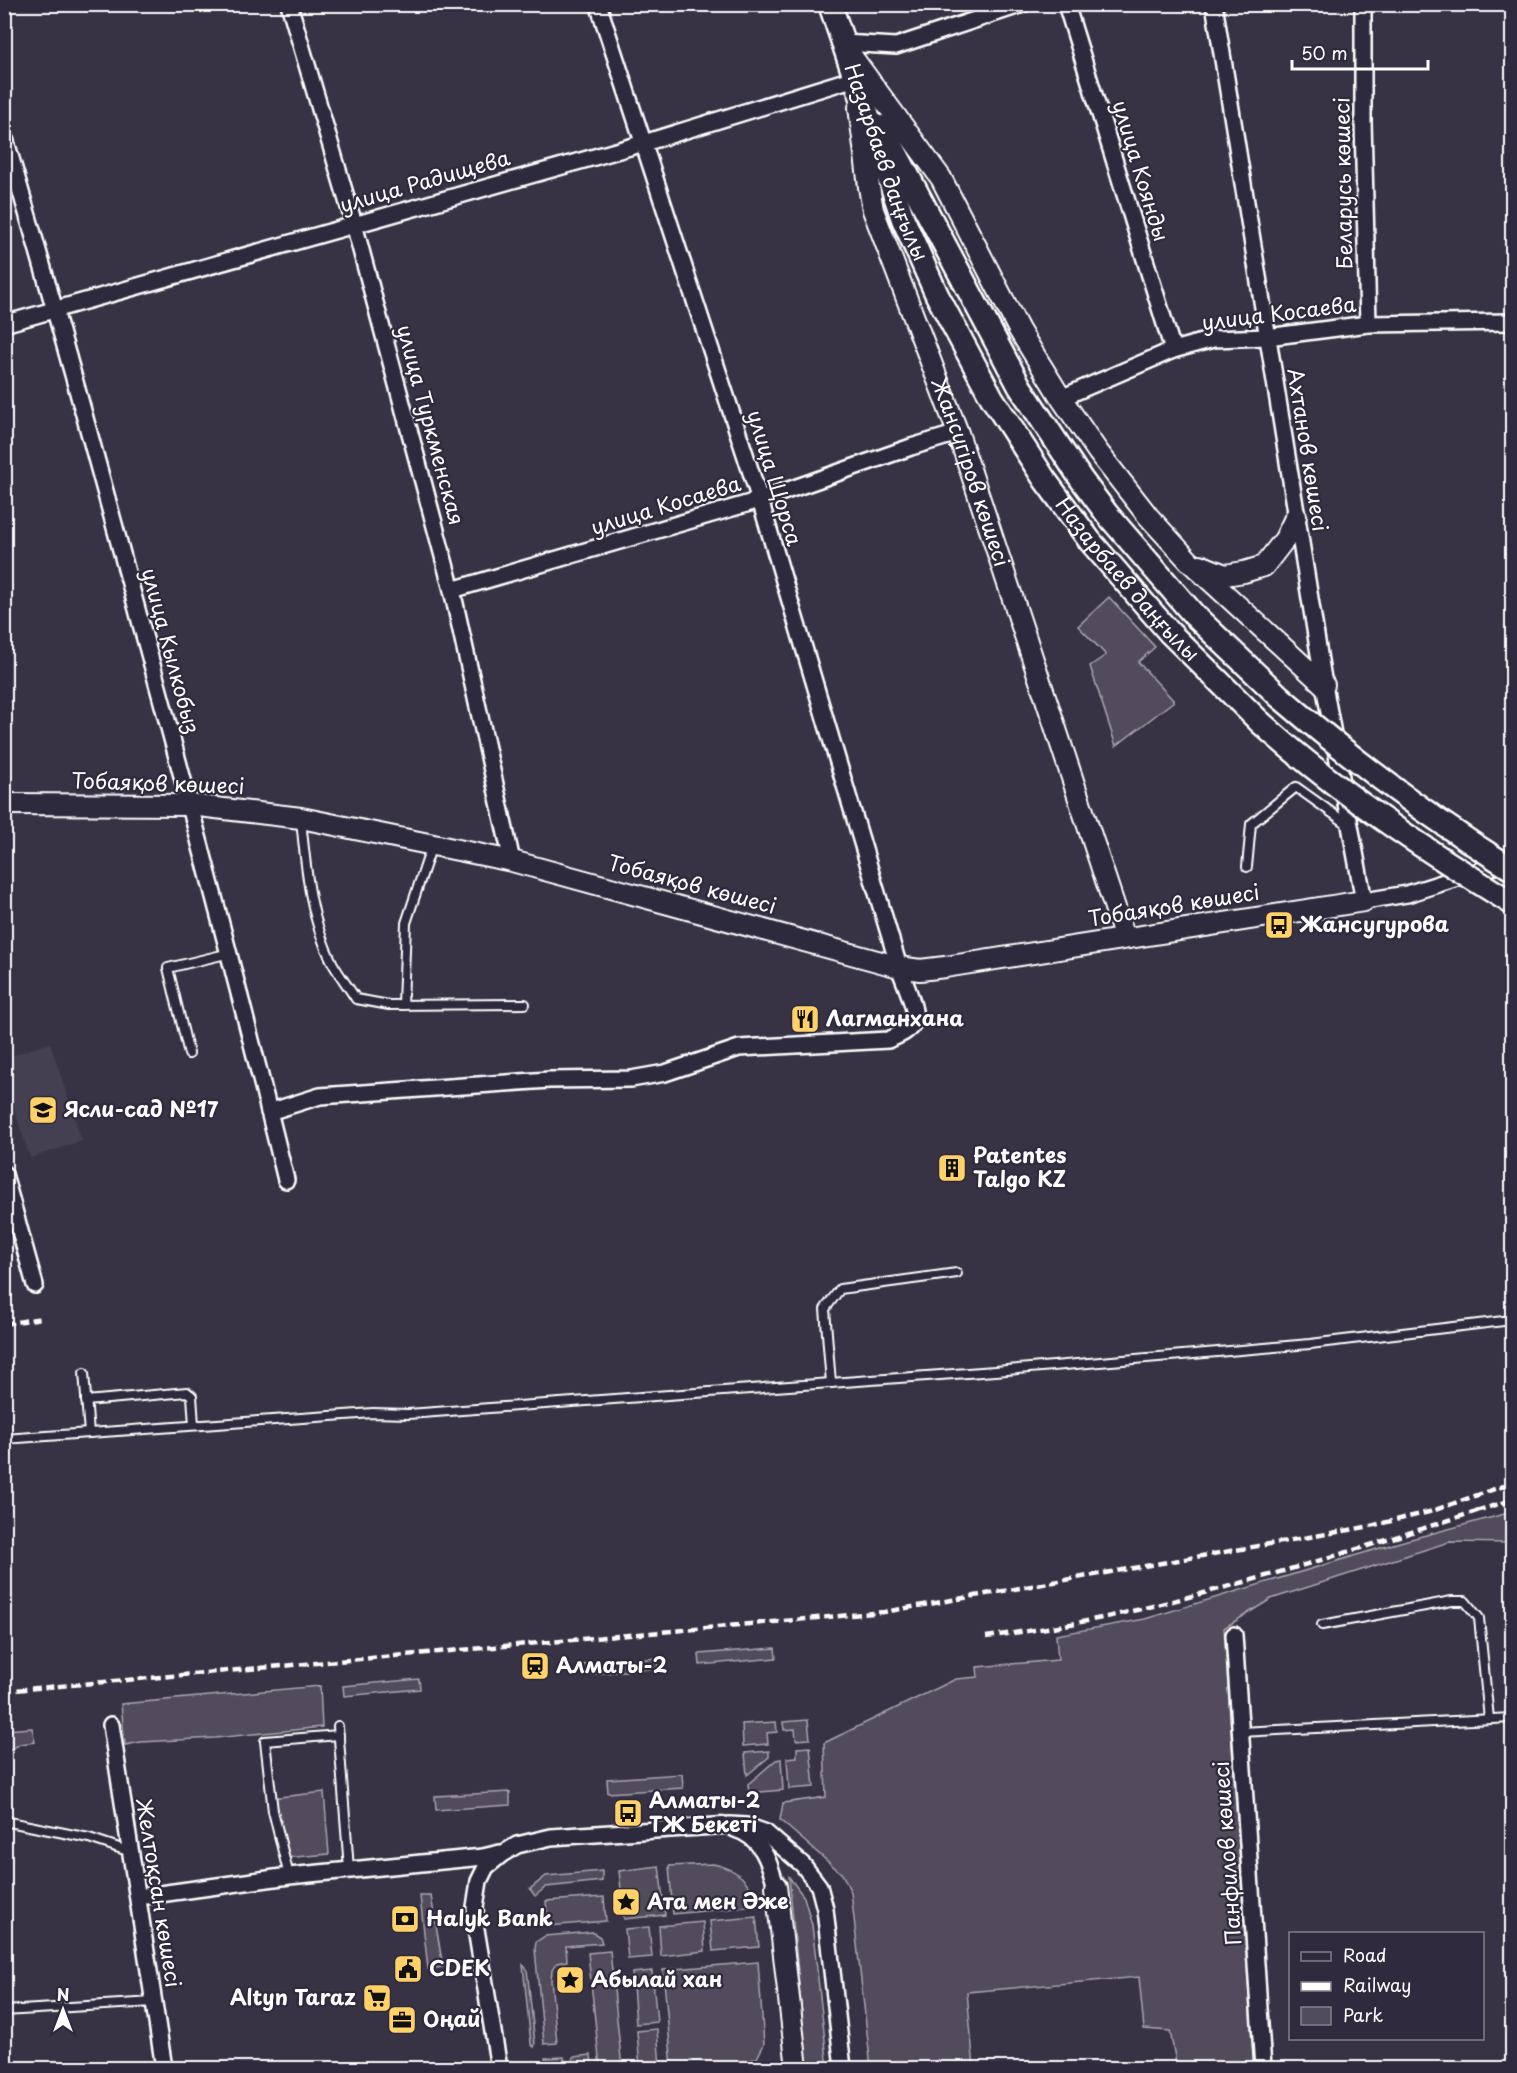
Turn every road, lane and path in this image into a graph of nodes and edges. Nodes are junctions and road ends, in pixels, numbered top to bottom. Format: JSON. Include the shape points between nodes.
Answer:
{"nodes":[{"id":1,"x":289,"y":4,"type":"edge"},
{"id":2,"x":598,"y":4,"type":"edge"},
{"id":3,"x":830,"y":4,"type":"edge"},
{"id":4,"x":1023,"y":4,"type":"edge"},
{"id":5,"x":1066,"y":4,"type":"edge"},
{"id":6,"x":1214,"y":4,"type":"edge"},
{"id":7,"x":1363,"y":4,"type":"edge"},
{"id":8,"x":843,"y":43,"type":"junction"},
{"id":9,"x":855,"y":78,"type":"junction"},
{"id":10,"x":4,"y":135,"type":"edge"},
{"id":11,"x":644,"y":143,"type":"junction"},
{"id":12,"x":354,"y":224,"type":"junction"},
{"id":13,"x":56,"y":308,"type":"junction"},
{"id":14,"x":1512,"y":322,"type":"edge"},
{"id":15,"x":4,"y":324,"type":"edge"},
{"id":16,"x":1368,"y":324,"type":"junction"},
{"id":17,"x":1267,"y":337,"type":"junction"},
{"id":18,"x":1173,"y":350,"type":"junction"},
{"id":19,"x":1061,"y":398,"type":"junction"},
{"id":20,"x":958,"y":433,"type":"junction"},
{"id":21,"x":760,"y":500,"type":"junction"},
{"id":22,"x":1296,"y":516,"type":"junction"},
{"id":23,"x":1190,"y":562,"type":"junction"},
{"id":24,"x":453,"y":590,"type":"junction"},
{"id":25,"x":1324,"y":684,"type":"junction"},
{"id":26,"x":4,"y":804,"type":"edge"},
{"id":27,"x":190,"y":805,"type":"junction"},
{"id":28,"x":301,"y":818,"type":"junction"},
{"id":29,"x":1350,"y":826,"type":"junction"},
{"id":30,"x":432,"y":844,"type":"junction"},
{"id":31,"x":1512,"y":860,"type":"edge"},
{"id":32,"x":512,"y":861,"type":"junction"},
{"id":33,"x":1247,"y":867,"type":"dead end"},
{"id":34,"x":1512,"y":869,"type":"edge"},
{"id":35,"x":1364,"y":901,"type":"junction"},
{"id":36,"x":1512,"y":903,"type":"edge"},
{"id":37,"x":1125,"y":938,"type":"junction"},
{"id":38,"x":230,"y":953,"type":"junction"},
{"id":39,"x":899,"y":967,"type":"junction"},
{"id":40,"x":525,"y":1004,"type":"dead end"},
{"id":41,"x":403,"y":1005,"type":"junction"},
{"id":42,"x":189,"y":1054,"type":"dead end"},
{"id":43,"x":269,"y":1112,"type":"junction"},
{"id":44,"x":4,"y":1174,"type":"edge"},
{"id":45,"x":286,"y":1180,"type":"dead end"},
{"id":46,"x":957,"y":1273,"type":"dead end"},
{"id":47,"x":35,"y":1285,"type":"dead end"},
{"id":48,"x":1512,"y":1320,"type":"edge"},
{"id":49,"x":84,"y":1373,"type":"dead end"},
{"id":50,"x":831,"y":1383,"type":"junction"},
{"id":51,"x":86,"y":1401,"type":"junction"},
{"id":52,"x":195,"y":1425,"type":"junction"},
{"id":53,"x":89,"y":1433,"type":"junction"},
{"id":54,"x":4,"y":1439,"type":"edge"},
{"id":55,"x":1322,"y":1624,"type":"dead end"},
{"id":56,"x":1234,"y":1635,"type":"dead end"},
{"id":57,"x":1512,"y":1718,"type":"edge"},
{"id":58,"x":1489,"y":1719,"type":"junction"},
{"id":59,"x":111,"y":1725,"type":"dead end"},
{"id":60,"x":338,"y":1726,"type":"dead end"},
{"id":61,"x":1240,"y":1732,"type":"junction"},
{"id":62,"x":339,"y":1735,"type":"junction"},
{"id":63,"x":4,"y":1821,"type":"edge"},
{"id":64,"x":724,"y":1825,"type":"junction"},
{"id":65,"x":512,"y":1848,"type":"junction"},
{"id":66,"x":131,"y":1852,"type":"junction"},
{"id":67,"x":349,"y":1869,"type":"junction"},
{"id":68,"x":290,"y":1876,"type":"junction"},
{"id":69,"x":776,"y":1886,"type":"joint"},
{"id":70,"x":138,"y":1897,"type":"junction"},
{"id":71,"x":154,"y":2002,"type":"junction"},
{"id":72,"x":4,"y":2011,"type":"edge"},
{"id":73,"x":164,"y":2068,"type":"edge"},
{"id":74,"x":499,"y":2068,"type":"edge"},
{"id":75,"x":797,"y":2068,"type":"edge"},
{"id":76,"x":843,"y":2068,"type":"edge"},
{"id":77,"x":1263,"y":2068,"type":"edge"}],
"edges":[{"from":1,"to":12,"type":"street","name":"улица Туркменская"},
{"from":2,"to":11,"type":"street","name":"улица Щорса"},
{"from":3,"to":8,"type":"main road","name":"Жансүгіров көшесі"},
{"from":4,"to":8,"type":"street","via":[[896,46]]},
{"from":5,"to":18,"type":"street","name":"улица Коянды"},
{"from":6,"to":17,"type":"street","name":"Ахтанов көшесі"},
{"from":7,"to":16,"type":"street","name":"Беларусь көшесі"},
{"from":8,"to":9,"type":"main road","name":"Жансүгіров көшесі"},
{"from":8,"to":19,"type":"street","via":[[941,178],[1019,330]]},
{"from":9,"to":11,"type":"street","name":"улица Радищева"},
{"from":9,"to":20,"type":"street","name":"Жансүгіров көшесі","via":[[873,210]]},
{"from":9,"to":34,"type":"main road","name":"Назарбаев даңғылы","bridge":true,"via":[[1020,387],[1107,514],[1194,615],[1280,697],[1390,787]]},
{"from":9,"to":36,"type":"main road","name":"Назарбаев даңғылы","bridge":true,"via":[[917,253],[969,358],[1016,437],[1090,541],[1128,587],[1260,722],[1387,823]]},
{"from":10,"to":13,"type":"street","name":"улица Кылкобыз"},
{"from":11,"to":12,"type":"street","name":"улица Радищева"},
{"from":11,"to":21,"type":"street","name":"улица Щорса"},
{"from":12,"to":13,"type":"street","name":"улица Радищева"},
{"from":12,"to":24,"type":"street","name":"улица Туркменская"},
{"from":13,"to":15,"type":"street","name":"улица Радищева"},
{"from":13,"to":27,"type":"street","name":"улица Кылкобыз"},
{"from":14,"to":16,"type":"street","name":"улица Косаева"},
{"from":16,"to":17,"type":"street","name":"улица Косаева"},
{"from":17,"to":18,"type":"street","name":"улица Косаева","via":[[1214,339]]},
{"from":17,"to":22,"type":"street","name":"Ахтанов көшесі"},
{"from":18,"to":19,"type":"street","name":"улица Косаева"},
{"from":19,"to":23,"type":"street","via":[[1148,516]]},
{"from":20,"to":21,"type":"street","name":"улица Косаева"},
{"from":20,"to":37,"type":"street","name":"Жансүгіров көшесі"},
{"from":21,"to":24,"type":"street","name":"улица Косаева"},
{"from":21,"to":39,"type":"street","name":"улица Щорса"},
{"from":22,"to":23,"type":"street","via":[[1285,539],[1264,566],[1226,575]]},
{"from":22,"to":25,"type":"street","name":"Ахтанов көшесі"},
{"from":23,"to":25,"type":"street"},
{"from":24,"to":32,"type":"street","name":"улица Туркменская"},
{"from":25,"to":29,"type":"street","name":"Ахтанов көшесі"},
{"from":26,"to":27,"type":"street","name":"Тобаяқов көшесі"},
{"from":27,"to":28,"type":"street","name":"Тобаяқов көшесі"},
{"from":27,"to":38,"type":"street","name":"улица Кылкобыз"},
{"from":28,"to":30,"type":"street","name":"Тобаяқов көшесі"},
{"from":28,"to":41,"type":"lane","via":[[315,918],[333,964],[356,999]]},
{"from":29,"to":33,"type":"lane","via":[[1296,787],[1251,824]]},
{"from":29,"to":35,"type":"street","name":"Ахтанов көшесі"},
{"from":30,"to":32,"type":"street","name":"Тобаяқов көшесі"},
{"from":30,"to":41,"type":"lane","via":[[406,923]]},
{"from":31,"to":35,"type":"street","via":[[1407,894]]},
{"from":32,"to":39,"type":"street","name":"Тобаяқов көшесі"},
{"from":35,"to":37,"type":"street","name":"Тобаяқов көшесі"},
{"from":37,"to":39,"type":"street","name":"Тобаяқов көшесі","via":[[945,967]]},
{"from":38,"to":42,"type":"lane","via":[[168,968]]},
{"from":38,"to":43,"type":"street","name":"улица Кылкобыз"},
{"from":39,"to":43,"type":"street","name":"улица Щорса","via":[[915,1013],[914,1022],[888,1040],[739,1048],[665,1073],[631,1079],[537,1081],[320,1096]]},
{"from":40,"to":41,"type":"lane"},
{"from":43,"to":45,"type":"street","name":"улица Кылкобыз"},
{"from":44,"to":47,"type":"street"},
{"from":46,"to":50,"type":"lane","via":[[840,1289],[825,1309]]},
{"from":48,"to":50,"type":"lane","via":[[1310,1344]]},
{"from":49,"to":51,"type":"lane"},
{"from":50,"to":52,"type":"lane","via":[[408,1414]]},
{"from":51,"to":52,"type":"lane","via":[[187,1392],[192,1396]]},
{"from":51,"to":53,"type":"lane"},
{"from":52,"to":53,"type":"lane"},
{"from":53,"to":54,"type":"lane"},
{"from":55,"to":58,"type":"lane","via":[[1465,1602],[1479,1618]]},
{"from":56,"to":61,"type":"street","name":"Панфилов көшесі"},
{"from":57,"to":58,"type":"lane"},
{"from":58,"to":61,"type":"lane"},
{"from":59,"to":66,"type":"street","name":"Желтоқсан көшесі"},
{"from":60,"to":62,"type":"lane"},
{"from":61,"to":77,"type":"street","name":"Панфилов көшесі"},
{"from":62,"to":67,"type":"lane"},
{"from":62,"to":68,"type":"lane","via":[[266,1741],[273,1811]]},
{"from":63,"to":66,"type":"lane","via":[[89,1838]]},
{"from":64,"to":65,"type":"street","via":[[551,1837]]},
{"from":64,"to":69,"type":"street","via":[[756,1841],[766,1854]]},
{"from":64,"to":76,"type":"street","via":[[746,1826],[766,1833],[803,1865],[819,1886]]},
{"from":65,"to":67,"type":"street","via":[[483,1857]]},
{"from":65,"to":74,"type":"street","via":[[486,1868],[479,1881],[475,1907]]},
{"from":66,"to":70,"type":"street","name":"Желтоқсан көшесі"},
{"from":67,"to":68,"type":"street"},
{"from":68,"to":70,"type":"street"},
{"from":69,"to":75,"type":"street"},
{"from":70,"to":71,"type":"street","name":"Желтоқсан көшесі"},
{"from":71,"to":72,"type":"lane"},
{"from":71,"to":73,"type":"street","name":"Желтоқсан көшесі"}]}
